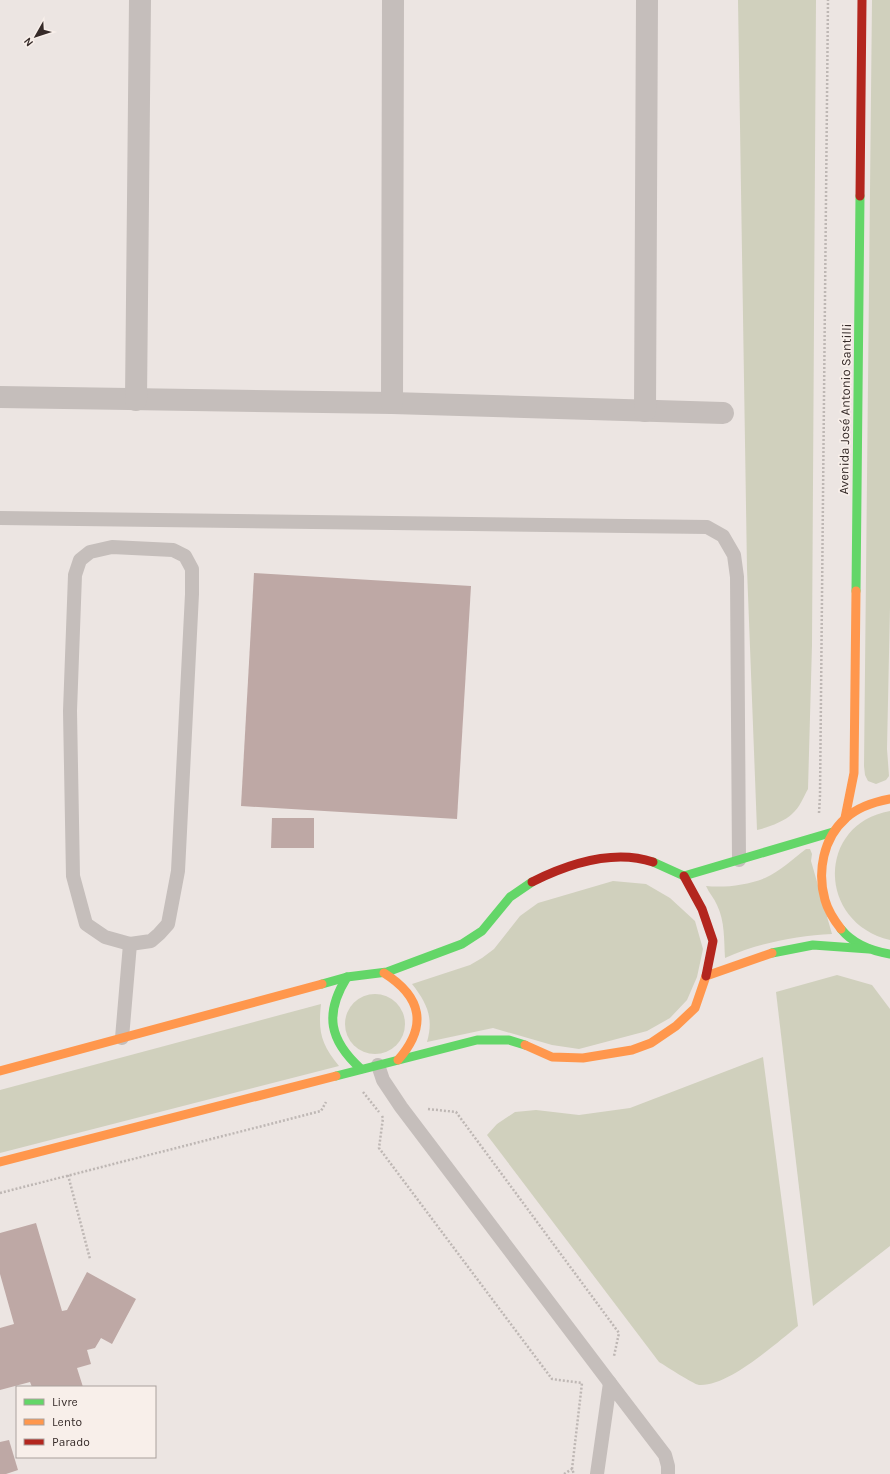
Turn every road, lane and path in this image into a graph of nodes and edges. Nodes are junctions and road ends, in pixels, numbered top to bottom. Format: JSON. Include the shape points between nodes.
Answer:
{"nodes":[{"id":1,"x":140,"y":0,"type":"edge"},
{"id":2,"x":393,"y":0,"type":"edge"},
{"id":3,"x":647,"y":0,"type":"edge"},
{"id":4,"x":828,"y":0,"type":"edge"},
{"id":5,"x":862,"y":0,"type":"edge"},
{"id":6,"x":0,"y":397,"type":"edge"},
{"id":7,"x":136,"y":400,"type":"junction"},
{"id":8,"x":392,"y":403,"type":"junction"},
{"id":9,"x":645,"y":411,"type":"junction"},
{"id":10,"x":724,"y":413,"type":"dead end"},
{"id":11,"x":0,"y":518,"type":"edge"},
{"id":12,"x":890,"y":799,"type":"edge"},
{"id":13,"x":845,"y":818,"type":"junction"},
{"id":14,"x":834,"y":832,"type":"junction"},
{"id":15,"x":814,"y":838,"type":"junction"},
{"id":16,"x":739,"y":860,"type":"junction"},
{"id":17,"x":684,"y":876,"type":"junction"},
{"id":18,"x":130,"y":944,"type":"junction"},
{"id":19,"x":883,"y":955,"type":"edge"},
{"id":20,"x":384,"y":973,"type":"junction"},
{"id":21,"x":706,"y":976,"type":"junction"},
{"id":22,"x":347,"y":978,"type":"junction"},
{"id":23,"x":122,"y":1038,"type":"junction"},
{"id":24,"x":398,"y":1060,"type":"junction"},
{"id":25,"x":378,"y":1065,"type":"junction"},
{"id":26,"x":361,"y":1069,"type":"junction"},
{"id":27,"x":0,"y":1071,"type":"edge"},
{"id":28,"x":362,"y":1091,"type":"dead end"},
{"id":29,"x":328,"y":1098,"type":"dead end"},
{"id":30,"x":401,"y":1107,"type":"junction"},
{"id":31,"x":426,"y":1109,"type":"dead end"},
{"id":32,"x":384,"y":1118,"type":"junction"},
{"id":33,"x":0,"y":1162,"type":"edge"},
{"id":34,"x":68,"y":1175,"type":"junction"},
{"id":35,"x":0,"y":1193,"type":"edge"},
{"id":36,"x":90,"y":1258,"type":"dead end"},
{"id":37,"x":614,"y":1359,"type":"dead end"},
{"id":38,"x":610,"y":1383,"type":"junction"},
{"id":39,"x":572,"y":1469,"type":"junction"},
{"id":40,"x":564,"y":1474,"type":"edge"},
{"id":41,"x":574,"y":1474,"type":"edge"},
{"id":42,"x":597,"y":1474,"type":"edge"},
{"id":43,"x":668,"y":1474,"type":"edge"}],
"edges":[{"from":1,"to":7,"type":"street"},
{"from":2,"to":8,"type":"street"},
{"from":3,"to":9,"type":"street"},
{"from":4,"to":15,"type":"path","via":[[820,796]]},
{"from":5,"to":13,"type":"street","name":"Avenida José Antonio Santilli","via":[[854,773]]},
{"from":6,"to":7,"type":"street"},
{"from":7,"to":8,"type":"street"},
{"from":8,"to":9,"type":"street"},
{"from":9,"to":10,"type":"street"},
{"from":11,"to":16,"type":"lane","via":[[708,527],[723,536],[734,555],[737,577]]},
{"from":12,"to":13,"type":"street","via":[[876,801]]},
{"from":13,"to":14,"type":"street"},
{"from":14,"to":15,"type":"street"},
{"from":14,"to":19,"type":"street","via":[[824,849],[820,869],[821,889],[826,908],[837,925],[851,939]]},
{"from":15,"to":16,"type":"street"},
{"from":16,"to":17,"type":"street"},
{"from":17,"to":20,"type":"street","via":[[656,863],[619,856],[598,859],[545,875],[517,891],[475,936]]},
{"from":17,"to":21,"type":"street","via":[[702,909],[713,941]]},
{"from":18,"to":18,"type":"lane","via":[[151,941],[168,924],[178,871],[192,569],[185,556],[173,550],[112,547],[90,552],[80,560],[75,575],[70,710],[73,876],[86,924],[105,937]]},
{"from":18,"to":23,"type":"lane"},
{"from":19,"to":21,"type":"street","via":[[813,945],[776,952]]},
{"from":20,"to":22,"type":"street"},
{"from":20,"to":24,"type":"street","via":[[402,984],[414,1002],[417,1012],[417,1023],[411,1044]]},
{"from":21,"to":24,"type":"street","via":[[695,1008],[676,1026],[651,1043],[632,1050],[583,1058],[552,1057],[509,1040],[477,1040]]},
{"from":22,"to":23,"type":"street"},
{"from":22,"to":26,"type":"street","via":[[334,1001],[333,1029],[344,1054]]},
{"from":23,"to":27,"type":"street"},
{"from":24,"to":25,"type":"street"},
{"from":25,"to":26,"type":"street"},
{"from":25,"to":30,"type":"lane","via":[[383,1080]]},
{"from":26,"to":33,"type":"street"},
{"from":28,"to":32,"type":"path"},
{"from":29,"to":34,"type":"path","via":[[321,1111]]},
{"from":30,"to":32,"type":"path"},
{"from":30,"to":38,"type":"lane"},
{"from":31,"to":37,"type":"path","via":[[456,1112],[619,1333]]},
{"from":32,"to":39,"type":"path","via":[[379,1148],[552,1379],[582,1383]]},
{"from":34,"to":35,"type":"path"},
{"from":34,"to":36,"type":"path"},
{"from":38,"to":42,"type":"lane"},
{"from":38,"to":43,"type":"lane","via":[[665,1455]]},
{"from":39,"to":40,"type":"path"},
{"from":39,"to":41,"type":"path"}]}
